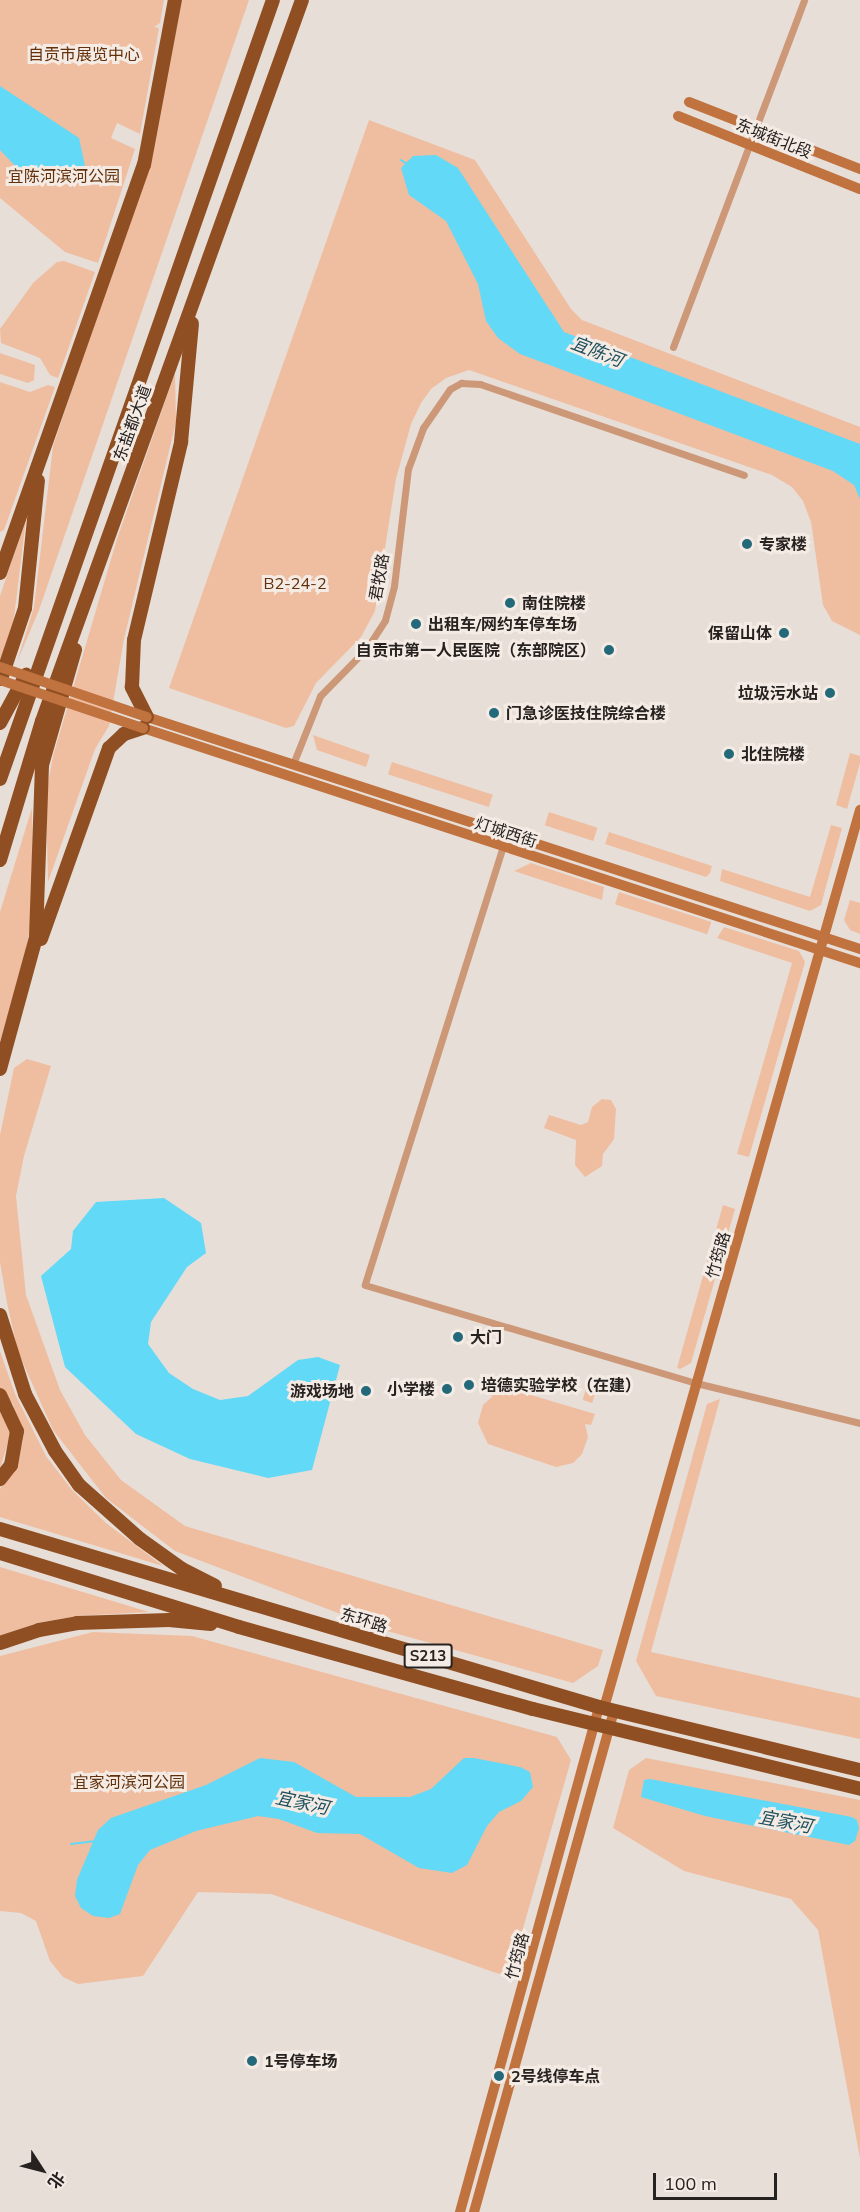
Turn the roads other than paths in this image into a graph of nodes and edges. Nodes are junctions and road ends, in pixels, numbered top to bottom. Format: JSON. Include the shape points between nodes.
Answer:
{"nodes":[{"id":1,"x":175,"y":0,"type":"edge"},
{"id":2,"x":273,"y":0,"type":"edge"},
{"id":3,"x":302,"y":0,"type":"edge"},
{"id":4,"x":804,"y":0,"type":"edge"},
{"id":5,"x":689,"y":102,"type":"dead end"},
{"id":6,"x":678,"y":116,"type":"dead end"},
{"id":7,"x":756,"y":128,"type":"junction"},
{"id":8,"x":750,"y":144,"type":"junction"},
{"id":9,"x":860,"y":169,"type":"edge"},
{"id":10,"x":860,"y":189,"type":"edge"},
{"id":11,"x":199,"y":285,"type":"junction"},
{"id":12,"x":673,"y":347,"type":"dead end"},
{"id":13,"x":42,"y":455,"type":"junction"},
{"id":14,"x":744,"y":475,"type":"dead end"},
{"id":15,"x":0,"y":573,"type":"edge"},
{"id":16,"x":82,"y":609,"type":"junction"},
{"id":17,"x":48,"y":637,"type":"junction"},
{"id":18,"x":0,"y":667,"type":"edge"},
{"id":19,"x":0,"y":681,"type":"edge"},
{"id":20,"x":0,"y":723,"type":"edge"},
{"id":21,"x":145,"y":723,"type":"junction"},
{"id":22,"x":293,"y":764,"type":"junction"},
{"id":23,"x":0,"y":779,"type":"edge"},
{"id":24,"x":860,"y":810,"type":"edge"},
{"id":25,"x":503,"y":846,"type":"junction"},
{"id":26,"x":0,"y":860,"type":"edge"},
{"id":27,"x":824,"y":937,"type":"junction"},
{"id":28,"x":860,"y":949,"type":"edge"},
{"id":29,"x":820,"y":950,"type":"junction"},
{"id":30,"x":860,"y":963,"type":"edge"},
{"id":31,"x":30,"y":969,"type":"junction"},
{"id":32,"x":0,"y":1069,"type":"edge"},
{"id":33,"x":0,"y":1315,"type":"edge"},
{"id":34,"x":696,"y":1383,"type":"junction"},
{"id":35,"x":0,"y":1395,"type":"edge"},
{"id":36,"x":860,"y":1424,"type":"edge"},
{"id":37,"x":0,"y":1479,"type":"edge"},
{"id":38,"x":0,"y":1528,"type":"edge"},
{"id":39,"x":21,"y":1535,"type":"junction"},
{"id":40,"x":7,"y":1555,"type":"edge"},
{"id":41,"x":247,"y":1602,"type":"junction"},
{"id":42,"x":239,"y":1627,"type":"junction"},
{"id":43,"x":0,"y":1643,"type":"edge"},
{"id":44,"x":606,"y":1709,"type":"junction"},
{"id":45,"x":594,"y":1726,"type":"junction"},
{"id":46,"x":608,"y":1729,"type":"junction"},
{"id":47,"x":860,"y":1770,"type":"edge"},
{"id":48,"x":860,"y":1789,"type":"edge"},
{"id":49,"x":460,"y":2212,"type":"edge"},
{"id":50,"x":474,"y":2212,"type":"edge"}],
"edges":[{"from":1,"to":13,"type":"highway","via":[[144,165]]},
{"from":2,"to":17,"type":"highway","name":"东盐都大道"},
{"from":3,"to":11,"type":"highway","name":"东盐都大道"},
{"from":4,"to":7,"type":"street"},
{"from":5,"to":7,"type":"main road","name":"东城街北段"},
{"from":6,"to":8,"type":"main road","name":"东城街北段"},
{"from":7,"to":8,"type":"street"},
{"from":7,"to":9,"type":"main road","name":"东城街北段"},
{"from":8,"to":10,"type":"main road","name":"东城街北段"},
{"from":8,"to":12,"type":"street"},
{"from":11,"to":16,"type":"highway","name":"东盐都大道"},
{"from":11,"to":21,"type":"highway","via":[[189,342],[181,442],[134,640],[132,687]]},
{"from":13,"to":15,"type":"highway"},
{"from":13,"to":19,"type":"highway","via":[[25,608]]},
{"from":14,"to":22,"type":"street","name":"君牧路","via":[[480,384],[461,383],[434,407],[408,469],[394,586],[384,620],[367,648],[320,696]]},
{"from":16,"to":26,"type":"highway","name":"东盐都大道","via":[[42,721]]},
{"from":16,"to":31,"type":"highway","via":[[71,673],[42,765],[38,802],[38,914]]},
{"from":17,"to":20,"type":"highway"},
{"from":17,"to":23,"type":"highway","name":"东盐都大道"},
{"from":18,"to":21,"type":"main road","bridge":true},
{"from":19,"to":21,"type":"main road","bridge":true},
{"from":21,"to":22,"type":"main road","name":"灯城西街"},
{"from":21,"to":25,"type":"main road","name":"灯城西街"},
{"from":21,"to":31,"type":"highway","via":[[109,748]]},
{"from":22,"to":27,"type":"main road","name":"灯城西街"},
{"from":24,"to":27,"type":"main road","name":"竹筠路"},
{"from":25,"to":29,"type":"main road","name":"灯城西街"},
{"from":25,"to":34,"type":"street","via":[[365,1285]]},
{"from":27,"to":28,"type":"main road","name":"灯城西街"},
{"from":27,"to":29,"type":"main road","name":"竹筠路"},
{"from":29,"to":30,"type":"main road","name":"灯城西街"},
{"from":29,"to":34,"type":"main road","name":"竹筠路"},
{"from":31,"to":32,"type":"highway"},
{"from":33,"to":41,"type":"highway","via":[[25,1394],[55,1451],[79,1485],[111,1516],[182,1569]]},
{"from":34,"to":36,"type":"street"},
{"from":34,"to":44,"type":"main road","name":"竹筠路"},
{"from":35,"to":37,"type":"highway","via":[[17,1431],[10,1465]]},
{"from":38,"to":39,"type":"highway","name":"东环路","number":"S213"},
{"from":39,"to":40,"type":"highway"},
{"from":39,"to":41,"type":"highway","name":"东环路","number":"S213"},
{"from":40,"to":42,"type":"highway","number":"S213"},
{"from":41,"to":44,"type":"highway","name":"东环路","number":"S213"},
{"from":42,"to":43,"type":"highway","via":[[169,1620],[77,1623]]},
{"from":42,"to":45,"type":"highway","number":"S213"},
{"from":44,"to":45,"type":"main road","name":"竹筠路"},
{"from":44,"to":46,"type":"main road","name":"竹筠路"},
{"from":44,"to":47,"type":"highway","name":"东环路","number":"S213"},
{"from":45,"to":46,"type":"highway","number":"S213"},
{"from":45,"to":49,"type":"main road","name":"竹筠路"},
{"from":46,"to":48,"type":"highway","number":"S213"},
{"from":46,"to":50,"type":"main road","name":"竹筠路"}]}
